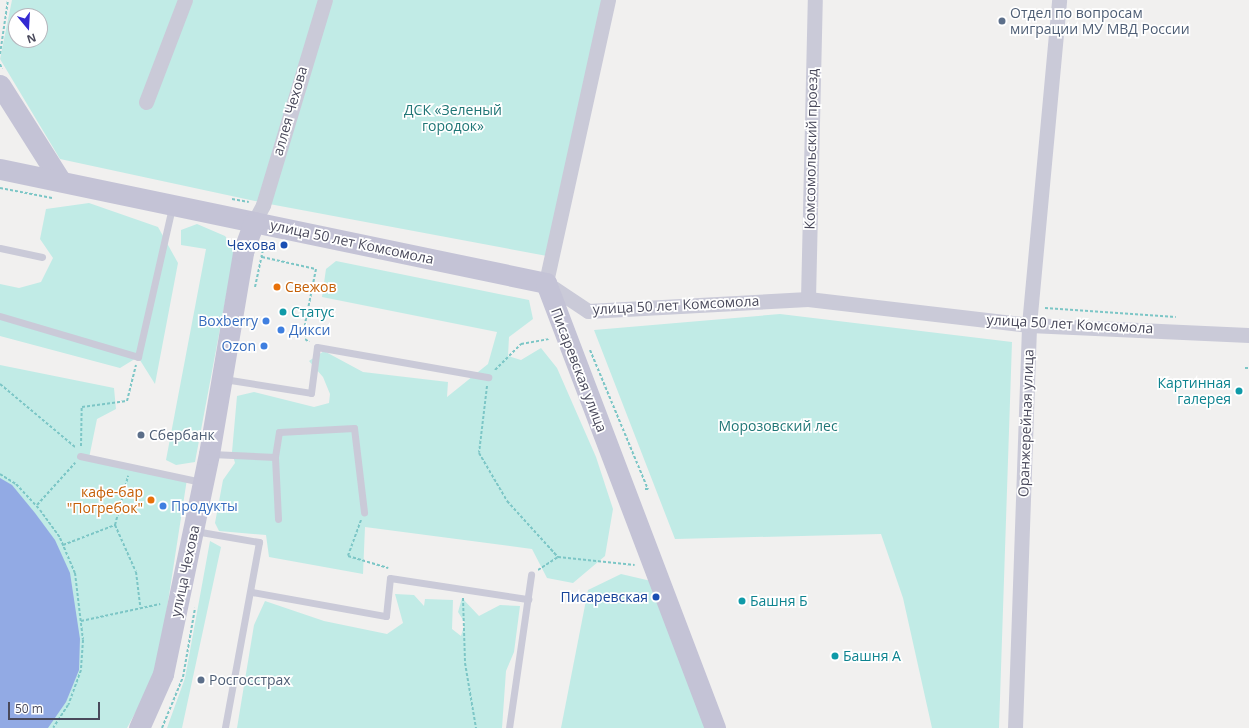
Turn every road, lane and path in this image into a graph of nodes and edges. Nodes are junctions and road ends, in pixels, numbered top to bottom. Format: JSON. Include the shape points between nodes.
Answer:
{"nodes":[{"id":1,"x":8,"y":0,"type":"edge"},
{"id":2,"x":185,"y":0,"type":"edge"},
{"id":3,"x":324,"y":0,"type":"edge"},
{"id":4,"x":608,"y":0,"type":"edge"},
{"id":5,"x":815,"y":0,"type":"edge"},
{"id":6,"x":1059,"y":0,"type":"edge"},
{"id":7,"x":0,"y":54,"type":"edge"},
{"id":8,"x":0,"y":64,"type":"edge"},
{"id":9,"x":3,"y":80,"type":"edge"},
{"id":10,"x":146,"y":102,"type":"dead end"},
{"id":11,"x":0,"y":169,"type":"edge"},
{"id":12,"x":60,"y":180,"type":"junction"},
{"id":13,"x":225,"y":198,"type":"dead end"},
{"id":14,"x":172,"y":205,"type":"junction"},
{"id":15,"x":259,"y":214,"type":"junction"},
{"id":16,"x":265,"y":242,"type":"dead end"},
{"id":17,"x":0,"y":248,"type":"edge"},
{"id":18,"x":252,"y":254,"type":"junction"},
{"id":19,"x":42,"y":257,"type":"dead end"},
{"id":20,"x":546,"y":283,"type":"junction"},
{"id":21,"x":253,"y":295,"type":"dead end"},
{"id":22,"x":808,"y":299,"type":"junction"},
{"id":23,"x":1043,"y":308,"type":"dead end"},
{"id":24,"x":0,"y":316,"type":"edge"},
{"id":25,"x":1178,"y":317,"type":"dead end"},
{"id":26,"x":1029,"y":324,"type":"junction"},
{"id":27,"x":548,"y":332,"type":"dead end"},
{"id":28,"x":1249,"y":335,"type":"edge"},
{"id":29,"x":550,"y":338,"type":"junction"},
{"id":30,"x":588,"y":344,"type":"dead end"},
{"id":31,"x":553,"y":345,"type":"dead end"},
{"id":32,"x":317,"y":347,"type":"junction"},
{"id":33,"x":138,"y":357,"type":"junction"},
{"id":34,"x":1245,"y":368,"type":"dead end"},
{"id":35,"x":1249,"y":368,"type":"edge"},
{"id":36,"x":488,"y":377,"type":"junction"},
{"id":37,"x":222,"y":378,"type":"junction"},
{"id":38,"x":0,"y":384,"type":"edge"},
{"id":39,"x":209,"y":454,"type":"junction"},
{"id":40,"x":80,"y":456,"type":"joint"},
{"id":41,"x":275,"y":457,"type":"junction"},
{"id":42,"x":132,"y":467,"type":"junction"},
{"id":43,"x":0,"y":474,"type":"edge"},
{"id":44,"x":203,"y":482,"type":"junction"},
{"id":45,"x":648,"y":488,"type":"dead end"},
{"id":46,"x":37,"y":505,"type":"junction"},
{"id":47,"x":364,"y":512,"type":"joint"},
{"id":48,"x":278,"y":519,"type":"dead end"},
{"id":49,"x":115,"y":525,"type":"junction"},
{"id":50,"x":194,"y":531,"type":"junction"},
{"id":51,"x":63,"y":545,"type":"junction"},
{"id":52,"x":558,"y":557,"type":"junction"},
{"id":53,"x":636,"y":558,"type":"dead end"},
{"id":54,"x":532,"y":575,"type":"joint"},
{"id":55,"x":390,"y":578,"type":"junction"},
{"id":56,"x":462,"y":589,"type":"junction"},
{"id":57,"x":252,"y":592,"type":"junction"},
{"id":58,"x":528,"y":599,"type":"junction"},
{"id":59,"x":196,"y":602,"type":"dead end"},
{"id":60,"x":167,"y":603,"type":"dead end"},
{"id":61,"x":140,"y":607,"type":"junction"},
{"id":62,"x":82,"y":621,"type":"junction"},
{"id":63,"x":53,"y":728,"type":"edge"},
{"id":64,"x":139,"y":728,"type":"edge"},
{"id":65,"x":162,"y":728,"type":"edge"},
{"id":66,"x":225,"y":728,"type":"edge"},
{"id":67,"x":476,"y":728,"type":"edge"},
{"id":68,"x":509,"y":728,"type":"edge"},
{"id":69,"x":715,"y":728,"type":"edge"},
{"id":70,"x":1015,"y":728,"type":"edge"}],
"edges":[{"from":1,"to":7,"type":"path"},
{"from":2,"to":10,"type":"street"},
{"from":3,"to":15,"type":"street","name":"аллея Чехова"},
{"from":4,"to":20,"type":"street"},
{"from":5,"to":22,"type":"street","name":"Комсомольский проезд"},
{"from":6,"to":26,"type":"street","name":"Оранжерейная улица"},
{"from":8,"to":9,"type":"path"},
{"from":9,"to":12,"type":"street"},
{"from":11,"to":12,"type":"street","name":"улица 50 лет Комсомола"},
{"from":12,"to":14,"type":"street","name":"улица 50 лет Комсомола"},
{"from":13,"to":15,"type":"path"},
{"from":14,"to":15,"type":"street","name":"улица 50 лет Комсомола"},
{"from":14,"to":33,"type":"lane"},
{"from":15,"to":18,"type":"street","name":"улица Чехова"},
{"from":15,"to":20,"type":"street","name":"улица 50 лет Комсомола"},
{"from":16,"to":18,"type":"path"},
{"from":17,"to":19,"type":"lane"},
{"from":18,"to":21,"type":"path"},
{"from":18,"to":32,"type":"path","via":[[316,269],[305,339]]},
{"from":18,"to":37,"type":"street","name":"улица Чехова"},
{"from":20,"to":22,"type":"street","name":"улица 50 лет Комсомола","via":[[588,311]]},
{"from":20,"to":69,"type":"street","name":"Писаревская улица"},
{"from":22,"to":26,"type":"street","name":"улица 50 лет Комсомола"},
{"from":23,"to":25,"type":"path"},
{"from":24,"to":33,"type":"lane"},
{"from":26,"to":28,"type":"street","name":"улица 50 лет Комсомола"},
{"from":26,"to":70,"type":"street","name":"Оранжерейная улица"},
{"from":27,"to":29,"type":"path"},
{"from":29,"to":31,"type":"path"},
{"from":29,"to":36,"type":"path","via":[[521,344]]},
{"from":30,"to":45,"type":"path"},
{"from":32,"to":36,"type":"lane"},
{"from":32,"to":37,"type":"lane","via":[[311,393]]},
{"from":33,"to":38,"type":"path","via":[[127,401],[82,407],[80,452]]},
{"from":34,"to":35,"type":"path"},
{"from":36,"to":52,"type":"path","via":[[479,453],[506,501]]},
{"from":37,"to":39,"type":"street","name":"улица Чехова"},
{"from":39,"to":41,"type":"lane"},
{"from":39,"to":44,"type":"street","name":"улица Чехова"},
{"from":40,"to":42,"type":"lane"},
{"from":40,"to":46,"type":"path"},
{"from":41,"to":47,"type":"lane","via":[[279,432],[354,428]]},
{"from":41,"to":48,"type":"lane"},
{"from":42,"to":44,"type":"lane"},
{"from":42,"to":49,"type":"path"},
{"from":43,"to":46,"type":"path","via":[[16,484]]},
{"from":44,"to":50,"type":"street","name":"улица Чехова"},
{"from":46,"to":51,"type":"path"},
{"from":47,"to":55,"type":"path","via":[[348,556],[390,569]]},
{"from":49,"to":51,"type":"path"},
{"from":49,"to":61,"type":"path","via":[[136,572]]},
{"from":50,"to":57,"type":"lane","via":[[259,542]]},
{"from":50,"to":64,"type":"street","name":"улица Чехова","via":[[163,674]]},
{"from":51,"to":62,"type":"path","via":[[75,573]]},
{"from":52,"to":53,"type":"path","via":[[638,565]]},
{"from":52,"to":54,"type":"path"},
{"from":54,"to":58,"type":"lane"},
{"from":55,"to":56,"type":"lane"},
{"from":55,"to":57,"type":"lane","via":[[386,616]]},
{"from":56,"to":58,"type":"lane"},
{"from":56,"to":67,"type":"path","via":[[465,663]]},
{"from":57,"to":66,"type":"lane"},
{"from":58,"to":68,"type":"lane"},
{"from":59,"to":65,"type":"path","via":[[183,677]]},
{"from":60,"to":61,"type":"path"},
{"from":61,"to":62,"type":"path"},
{"from":62,"to":63,"type":"path","via":[[82,670],[68,705]]}]}
